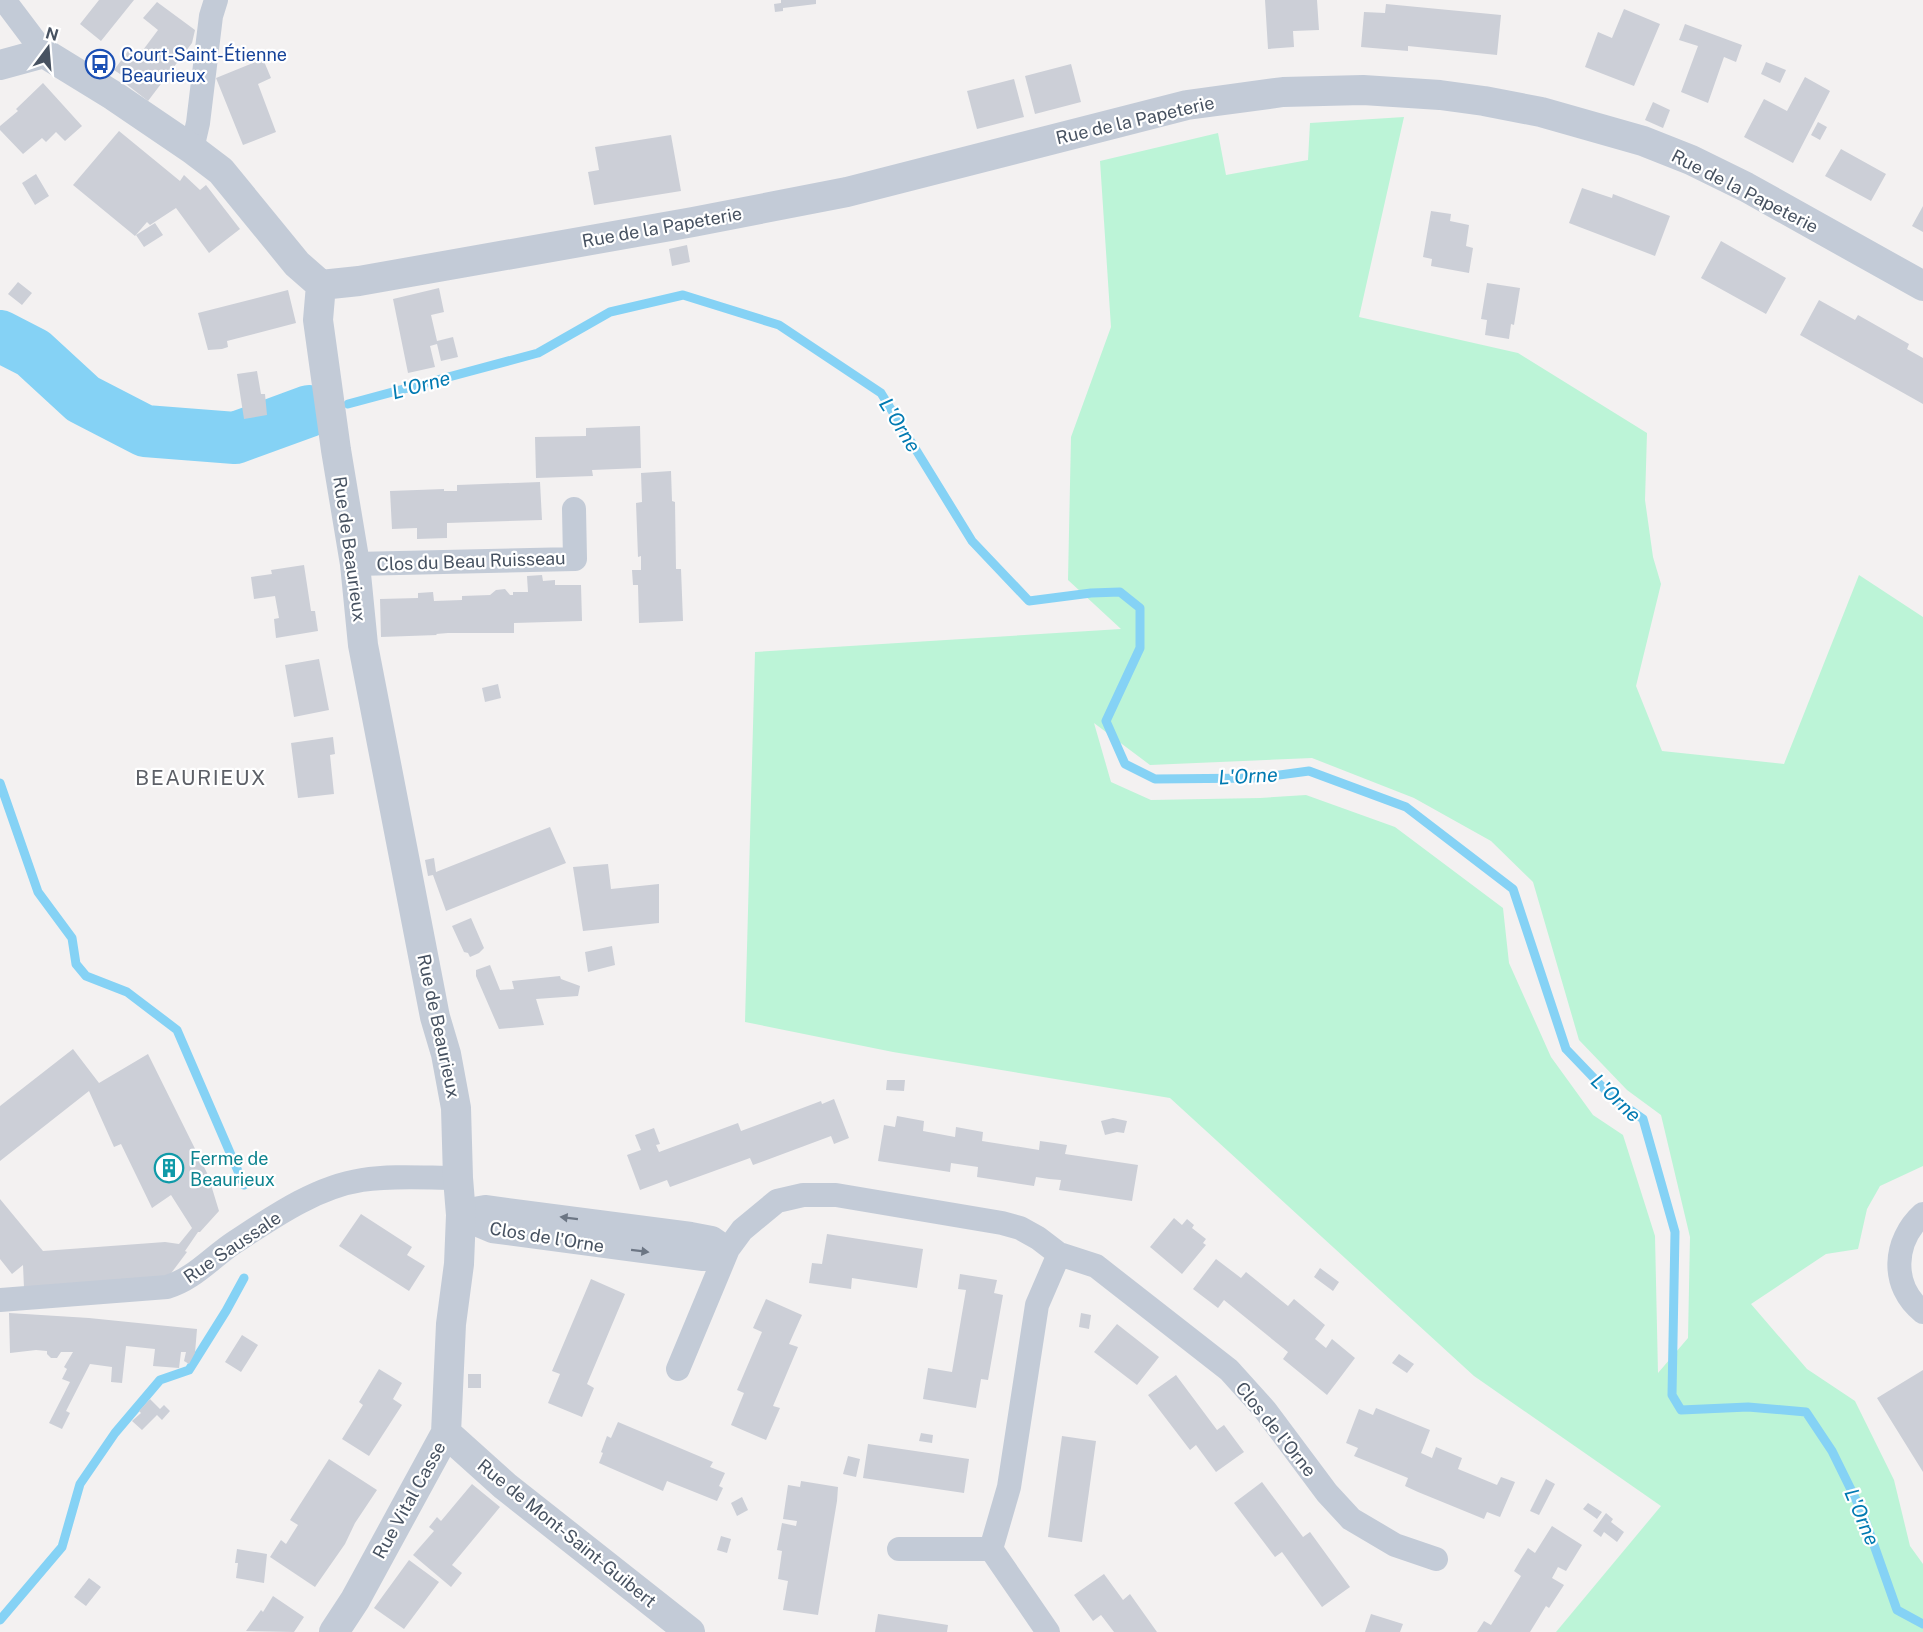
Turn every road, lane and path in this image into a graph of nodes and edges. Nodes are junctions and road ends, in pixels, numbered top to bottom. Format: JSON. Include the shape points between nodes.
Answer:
{"nodes":[{"id":1,"x":4,"y":0,"type":"edge"},
{"id":2,"x":216,"y":0,"type":"edge"},
{"id":3,"x":44,"y":53,"type":"junction"},
{"id":4,"x":0,"y":65,"type":"edge"},
{"id":5,"x":192,"y":149,"type":"junction"},
{"id":6,"x":321,"y":285,"type":"junction"},
{"id":7,"x":1923,"y":286,"type":"edge"},
{"id":8,"x":574,"y":509,"type":"dead end"},
{"id":9,"x":355,"y":564,"type":"junction"},
{"id":10,"x":458,"y":1178,"type":"junction"},
{"id":11,"x":1923,"y":1214,"type":"edge"},
{"id":12,"x":461,"y":1215,"type":"junction"},
{"id":13,"x":728,"y":1249,"type":"junction"},
{"id":14,"x":1059,"y":1254,"type":"junction"},
{"id":15,"x":2,"y":1294,"type":"edge"},
{"id":16,"x":1923,"y":1312,"type":"edge"},
{"id":17,"x":678,"y":1369,"type":"dead end"},
{"id":18,"x":446,"y":1433,"type":"junction"},
{"id":19,"x":899,"y":1549,"type":"dead end"},
{"id":20,"x":992,"y":1549,"type":"junction"},
{"id":21,"x":1436,"y":1559,"type":"dead end"},
{"id":22,"x":334,"y":1632,"type":"edge"},
{"id":23,"x":690,"y":1632,"type":"edge"},
{"id":24,"x":1048,"y":1632,"type":"edge"}],
"edges":[{"from":1,"to":3,"type":"street"},
{"from":2,"to":5,"type":"street"},
{"from":3,"to":4,"type":"street"},
{"from":3,"to":5,"type":"street"},
{"from":5,"to":6,"type":"street","via":[[221,171],[297,264]]},
{"from":6,"to":7,"type":"street","name":"Rue de la Papeterie","via":[[847,192],[1187,105],[1283,92],[1363,90],[1484,101],[1541,112],[1642,141],[1746,187]]},
{"from":6,"to":9,"type":"street","name":"Rue de Beaurieux","via":[[318,320]]},
{"from":8,"to":9,"type":"street","name":"Clos du Beau Ruisseau","via":[[575,559]]},
{"from":9,"to":10,"type":"street","name":"Rue de Beaurieux","via":[[363,645],[456,1108]]},
{"from":10,"to":12,"type":"street","name":"Rue de Beaurieux"},
{"from":10,"to":15,"type":"street","name":"Rue Saussale","via":[[360,1180],[324,1191],[267,1221],[182,1282],[167,1287]]},
{"from":11,"to":16,"type":"street","via":[[1903,1242],[1899,1261],[1902,1285]]},
{"from":12,"to":13,"type":"street","name":"Clos de l'Orne","via":[[492,1231],[703,1259]]},
{"from":12,"to":18,"type":"street","name":"Rue Vital Casse"},
{"from":13,"to":14,"type":"street","name":"Clos de l'Orne","via":[[742,1230],[777,1201],[803,1195],[836,1195],[1011,1225]]},
{"from":13,"to":17,"type":"street","name":"Clos de l'Orne"},
{"from":14,"to":20,"type":"street","via":[[1038,1305],[1009,1487]]},
{"from":14,"to":21,"type":"street","name":"Clos de l'Orne","via":[[1096,1266],[1229,1370],[1351,1520],[1395,1545]]},
{"from":18,"to":22,"type":"street","name":"Rue Vital Casse"},
{"from":18,"to":23,"type":"street","name":"Rue de Mont-Saint-Guibert","via":[[505,1486]]},
{"from":19,"to":20,"type":"street"},
{"from":20,"to":24,"type":"street"}]}
